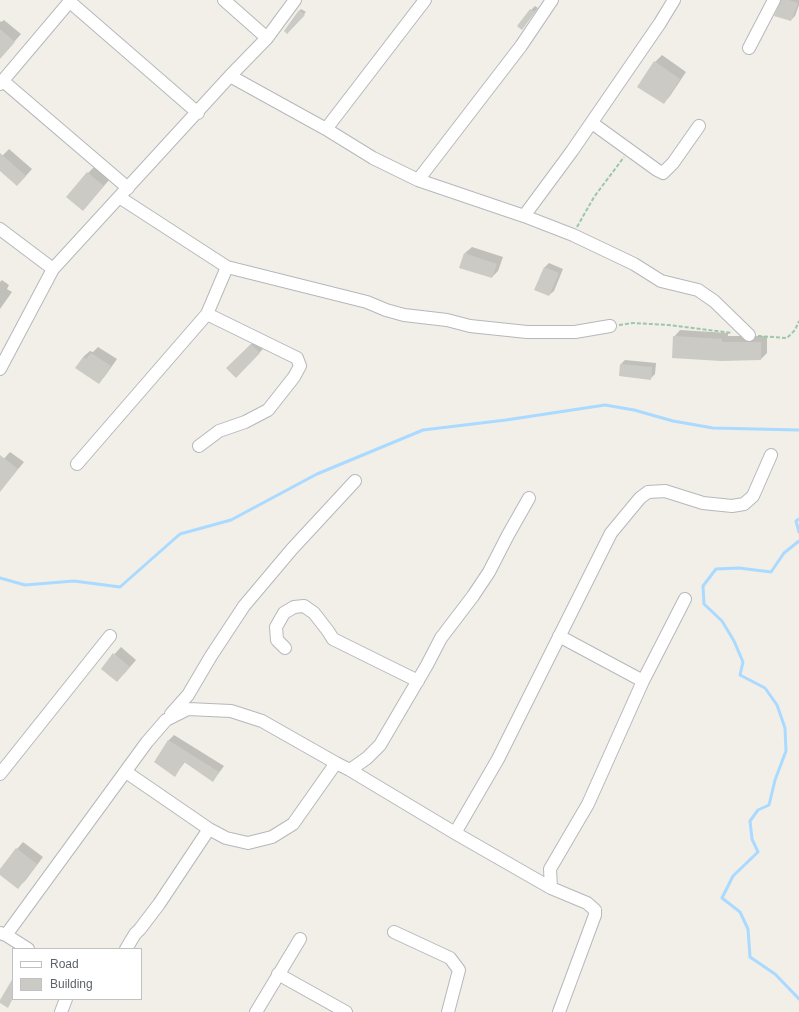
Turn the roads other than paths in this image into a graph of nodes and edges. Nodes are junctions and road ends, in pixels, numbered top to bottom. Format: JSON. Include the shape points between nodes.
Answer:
{"nodes":[{"id":1,"x":224,"y":0,"type":"edge"},
{"id":2,"x":295,"y":0,"type":"edge"},
{"id":3,"x":425,"y":0,"type":"edge"},
{"id":4,"x":552,"y":0,"type":"edge"},
{"id":5,"x":674,"y":0,"type":"edge"},
{"id":6,"x":774,"y":0,"type":"edge"},
{"id":7,"x":71,"y":1,"type":"edge"},
{"id":8,"x":267,"y":38,"type":"junction"},
{"id":9,"x":749,"y":48,"type":"dead end"},
{"id":10,"x":230,"y":76,"type":"junction"},
{"id":11,"x":1,"y":82,"type":"edge"},
{"id":12,"x":198,"y":113,"type":"junction"},
{"id":13,"x":592,"y":124,"type":"junction"},
{"id":14,"x":699,"y":126,"type":"dead end"},
{"id":15,"x":326,"y":129,"type":"junction"},
{"id":16,"x":418,"y":180,"type":"junction"},
{"id":17,"x":128,"y":188,"type":"junction"},
{"id":18,"x":119,"y":197,"type":"junction"},
{"id":19,"x":524,"y":216,"type":"junction"},
{"id":20,"x":0,"y":229,"type":"edge"},
{"id":21,"x":227,"y":267,"type":"junction"},
{"id":22,"x":53,"y":268,"type":"junction"},
{"id":23,"x":207,"y":314,"type":"junction"},
{"id":24,"x":610,"y":326,"type":"road end"},
{"id":25,"x":749,"y":335,"type":"road end"},
{"id":26,"x":0,"y":370,"type":"edge"},
{"id":27,"x":199,"y":446,"type":"dead end"},
{"id":28,"x":771,"y":455,"type":"dead end"},
{"id":29,"x":77,"y":464,"type":"dead end"},
{"id":30,"x":355,"y":481,"type":"dead end"},
{"id":31,"x":529,"y":498,"type":"dead end"},
{"id":32,"x":685,"y":599,"type":"dead end"},
{"id":33,"x":110,"y":636,"type":"dead end"},
{"id":34,"x":559,"y":636,"type":"junction"},
{"id":35,"x":285,"y":648,"type":"dead end"},
{"id":36,"x":418,"y":681,"type":"junction"},
{"id":37,"x":643,"y":681,"type":"junction"},
{"id":38,"x":166,"y":720,"type":"junction"},
{"id":39,"x":336,"y":763,"type":"junction"},
{"id":40,"x":350,"y":770,"type":"junction"},
{"id":41,"x":126,"y":772,"type":"junction"},
{"id":42,"x":0,"y":774,"type":"edge"},
{"id":43,"x":209,"y":830,"type":"junction"},
{"id":44,"x":455,"y":833,"type":"junction"},
{"id":45,"x":550,"y":869,"type":"junction"},
{"id":46,"x":532,"y":877,"type":"junction"},
{"id":47,"x":552,"y":888,"type":"junction"},
{"id":48,"x":394,"y":932,"type":"dead end"},
{"id":49,"x":3,"y":934,"type":"edge"},
{"id":50,"x":300,"y":939,"type":"dead end"},
{"id":51,"x":26,"y":948,"type":"edge"},
{"id":52,"x":127,"y":948,"type":"edge"},
{"id":53,"x":278,"y":974,"type":"junction"},
{"id":54,"x":66,"y":1000,"type":"edge"},
{"id":55,"x":61,"y":1012,"type":"edge"},
{"id":56,"x":256,"y":1012,"type":"edge"},
{"id":57,"x":346,"y":1012,"type":"edge"},
{"id":58,"x":448,"y":1012,"type":"edge"},
{"id":59,"x":559,"y":1012,"type":"edge"}],
"edges":[{"from":1,"to":8,"type":"street"},
{"from":2,"to":8,"type":"street"},
{"from":3,"to":15,"type":"street"},
{"from":4,"to":16,"type":"street","via":[[521,46]]},
{"from":5,"to":13,"type":"street"},
{"from":6,"to":9,"type":"street"},
{"from":7,"to":11,"type":"street"},
{"from":7,"to":12,"type":"street"},
{"from":8,"to":10,"type":"street"},
{"from":10,"to":12,"type":"street"},
{"from":10,"to":15,"type":"street"},
{"from":11,"to":17,"type":"street"},
{"from":12,"to":17,"type":"street"},
{"from":13,"to":14,"type":"street","via":[[663,173]]},
{"from":13,"to":19,"type":"street"},
{"from":15,"to":16,"type":"street","via":[[372,158]]},
{"from":16,"to":19,"type":"street"},
{"from":17,"to":18,"type":"street"},
{"from":18,"to":21,"type":"street"},
{"from":18,"to":22,"type":"street"},
{"from":19,"to":25,"type":"street","via":[[573,235],[634,264],[661,281],[698,290],[714,301]]},
{"from":20,"to":22,"type":"street"},
{"from":21,"to":23,"type":"street"},
{"from":21,"to":24,"type":"street","via":[[367,302],[404,315],[447,320],[470,326],[527,332],[575,332]]},
{"from":22,"to":26,"type":"street"},
{"from":23,"to":27,"type":"street","via":[[297,358],[300,366],[268,410],[219,431]]},
{"from":23,"to":29,"type":"street"},
{"from":28,"to":34,"type":"street","via":[[753,496],[744,504],[732,506],[703,503],[665,491],[648,492],[640,498],[611,533]]},
{"from":30,"to":38,"type":"street","via":[[244,606],[188,695]]},
{"from":31,"to":36,"type":"street","via":[[489,572],[441,638]]},
{"from":32,"to":37,"type":"street"},
{"from":33,"to":42,"type":"street"},
{"from":34,"to":37,"type":"street"},
{"from":34,"to":44,"type":"street","via":[[498,759]]},
{"from":35,"to":36,"type":"street","via":[[277,640],[276,627],[284,613],[294,607],[304,606],[314,613],[333,639]]},
{"from":36,"to":40,"type":"street","via":[[380,745]]},
{"from":37,"to":45,"type":"street","via":[[588,804]]},
{"from":38,"to":39,"type":"street","via":[[188,709],[231,711],[262,721]]},
{"from":38,"to":41,"type":"street"},
{"from":39,"to":40,"type":"street"},
{"from":39,"to":43,"type":"street","via":[[293,824],[272,837],[248,843],[226,838]]},
{"from":40,"to":44,"type":"street"},
{"from":41,"to":43,"type":"street"},
{"from":41,"to":49,"type":"street"},
{"from":43,"to":52,"type":"street"},
{"from":44,"to":46,"type":"street"},
{"from":45,"to":46,"type":"street"},
{"from":45,"to":47,"type":"street"},
{"from":46,"to":47,"type":"street"},
{"from":47,"to":59,"type":"street","via":[[587,903],[595,910]]},
{"from":48,"to":58,"type":"street","via":[[450,958],[458,970]]},
{"from":49,"to":51,"type":"street"},
{"from":50,"to":53,"type":"street"},
{"from":53,"to":56,"type":"street"},
{"from":53,"to":57,"type":"street"},
{"from":54,"to":55,"type":"street"}]}
